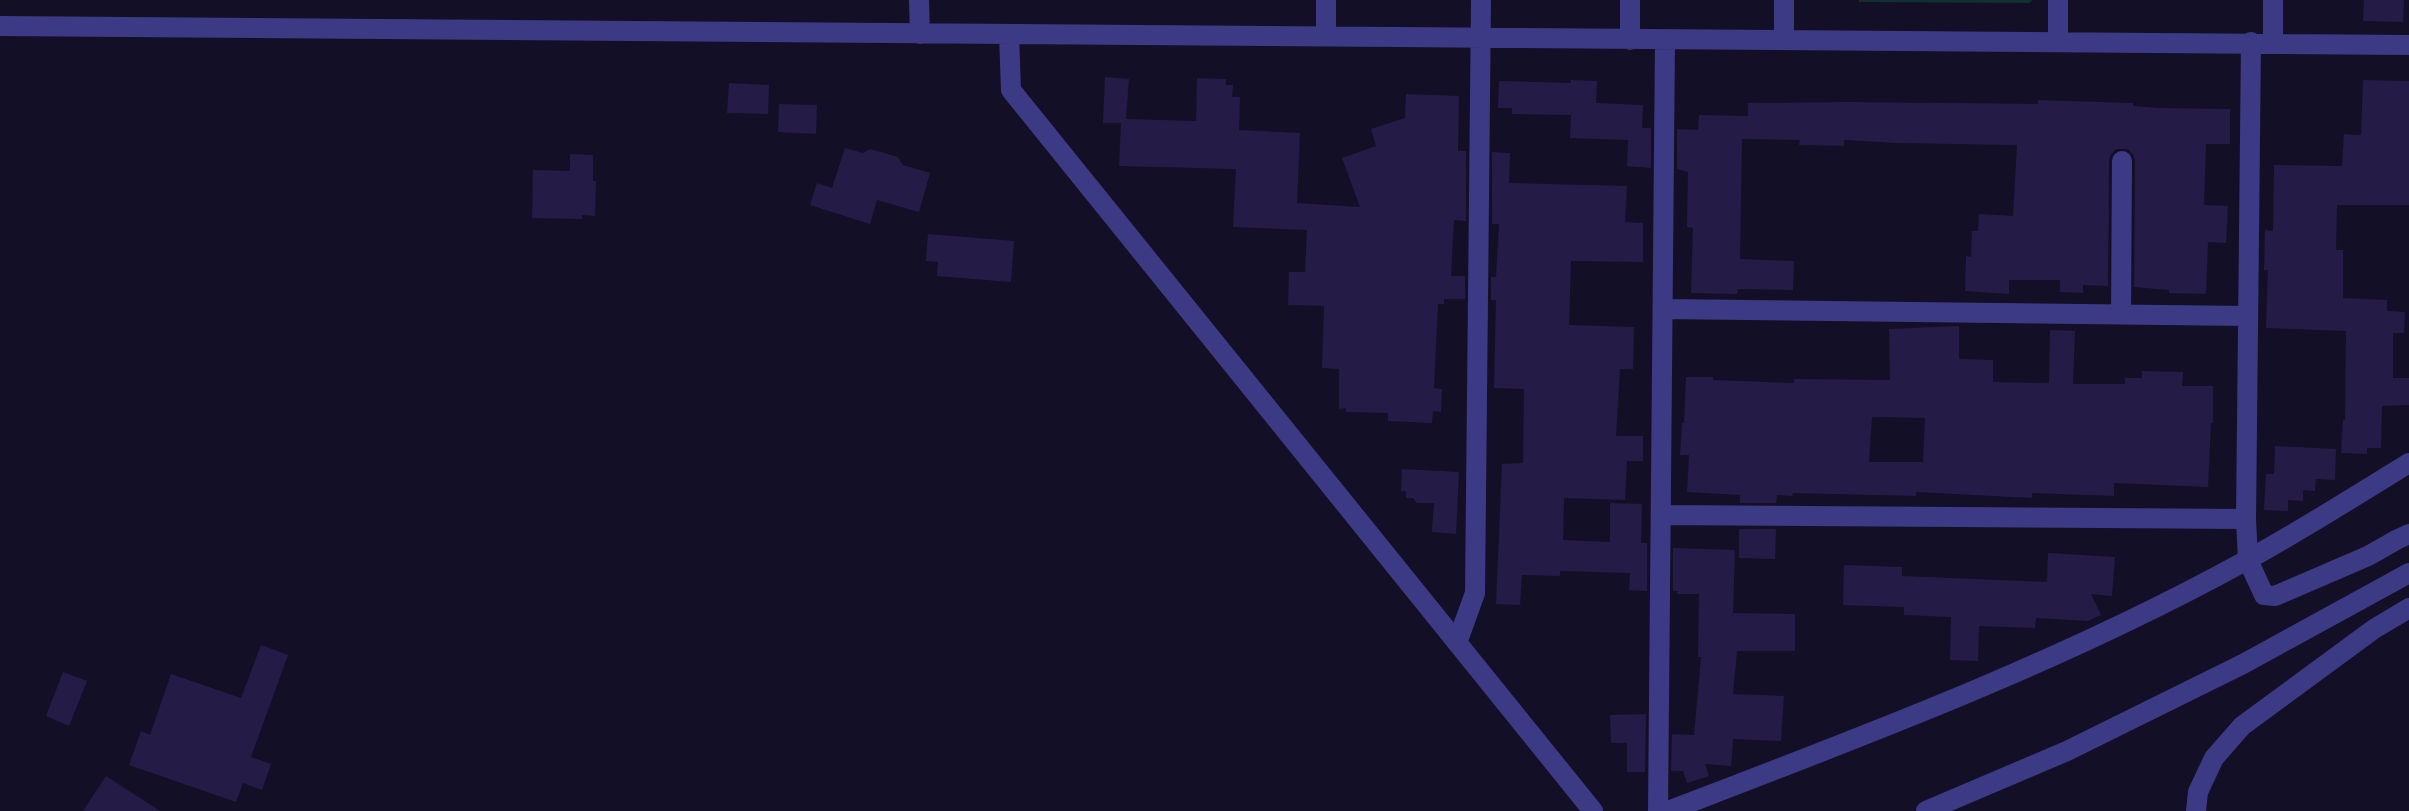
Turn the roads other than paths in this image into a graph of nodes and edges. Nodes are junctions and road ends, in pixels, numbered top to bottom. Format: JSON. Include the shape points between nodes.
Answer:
{"nodes":[{"id":1,"x":919,"y":0,"type":"edge"},
{"id":2,"x":1326,"y":0,"type":"edge"},
{"id":3,"x":1481,"y":0,"type":"edge"},
{"id":4,"x":1630,"y":0,"type":"edge"},
{"id":5,"x":1784,"y":0,"type":"edge"},
{"id":6,"x":2058,"y":0,"type":"edge"},
{"id":7,"x":2273,"y":0,"type":"edge"},
{"id":8,"x":0,"y":26,"type":"edge"},
{"id":9,"x":920,"y":34,"type":"junction"},
{"id":10,"x":1009,"y":34,"type":"junction"},
{"id":11,"x":1326,"y":36,"type":"junction"},
{"id":12,"x":1481,"y":38,"type":"junction"},
{"id":13,"x":1630,"y":40,"type":"junction"},
{"id":14,"x":1665,"y":40,"type":"junction"},
{"id":15,"x":1784,"y":40,"type":"junction"},
{"id":16,"x":2058,"y":41,"type":"junction"},
{"id":17,"x":2251,"y":42,"type":"junction"},
{"id":18,"x":2273,"y":42,"type":"junction"},
{"id":19,"x":2409,"y":45,"type":"edge"},
{"id":20,"x":2122,"y":161,"type":"dead end"},
{"id":21,"x":1663,"y":309,"type":"junction"},
{"id":22,"x":2121,"y":314,"type":"junction"},
{"id":23,"x":2247,"y":316,"type":"junction"},
{"id":24,"x":2409,"y":463,"type":"edge"},
{"id":25,"x":1662,"y":515,"type":"junction"},
{"id":26,"x":2246,"y":519,"type":"junction"},
{"id":27,"x":2409,"y":534,"type":"edge"},
{"id":28,"x":2248,"y":560,"type":"junction"},
{"id":29,"x":2409,"y":573,"type":"edge"},
{"id":30,"x":2409,"y":608,"type":"edge"},
{"id":31,"x":1457,"y":643,"type":"junction"},
{"id":32,"x":1593,"y":811,"type":"edge"},
{"id":33,"x":1658,"y":811,"type":"edge"},
{"id":34,"x":1668,"y":811,"type":"edge"},
{"id":35,"x":1926,"y":811,"type":"edge"},
{"id":36,"x":2196,"y":811,"type":"edge"}],
"edges":[{"from":1,"to":9,"type":"street"},
{"from":2,"to":11,"type":"street"},
{"from":3,"to":12,"type":"street"},
{"from":4,"to":13,"type":"street"},
{"from":5,"to":15,"type":"street"},
{"from":6,"to":16,"type":"street"},
{"from":7,"to":18,"type":"street"},
{"from":8,"to":9,"type":"street"},
{"from":9,"to":10,"type":"street"},
{"from":10,"to":11,"type":"street"},
{"from":10,"to":31,"type":"street","via":[[1011,90]]},
{"from":11,"to":12,"type":"street"},
{"from":12,"to":13,"type":"street"},
{"from":12,"to":31,"type":"street","via":[[1475,593]]},
{"from":13,"to":14,"type":"street"},
{"from":14,"to":15,"type":"street"},
{"from":14,"to":21,"type":"street"},
{"from":15,"to":16,"type":"street"},
{"from":16,"to":17,"type":"street"},
{"from":17,"to":18,"type":"street"},
{"from":17,"to":23,"type":"street"},
{"from":18,"to":19,"type":"street"},
{"from":20,"to":22,"type":"street"},
{"from":21,"to":22,"type":"street"},
{"from":21,"to":25,"type":"street"},
{"from":22,"to":23,"type":"street"},
{"from":23,"to":26,"type":"street"},
{"from":24,"to":28,"type":"street"},
{"from":25,"to":26,"type":"street"},
{"from":25,"to":33,"type":"street"},
{"from":26,"to":28,"type":"street"},
{"from":27,"to":28,"type":"street","via":[[2275,596],[2264,595]]},
{"from":28,"to":34,"type":"street","via":[[2093,638],[1886,728]]},
{"from":29,"to":35,"type":"street","via":[[2108,731]]},
{"from":30,"to":36,"type":"street","via":[[2242,726],[2214,758],[2198,792]]},
{"from":31,"to":32,"type":"street"}]}
